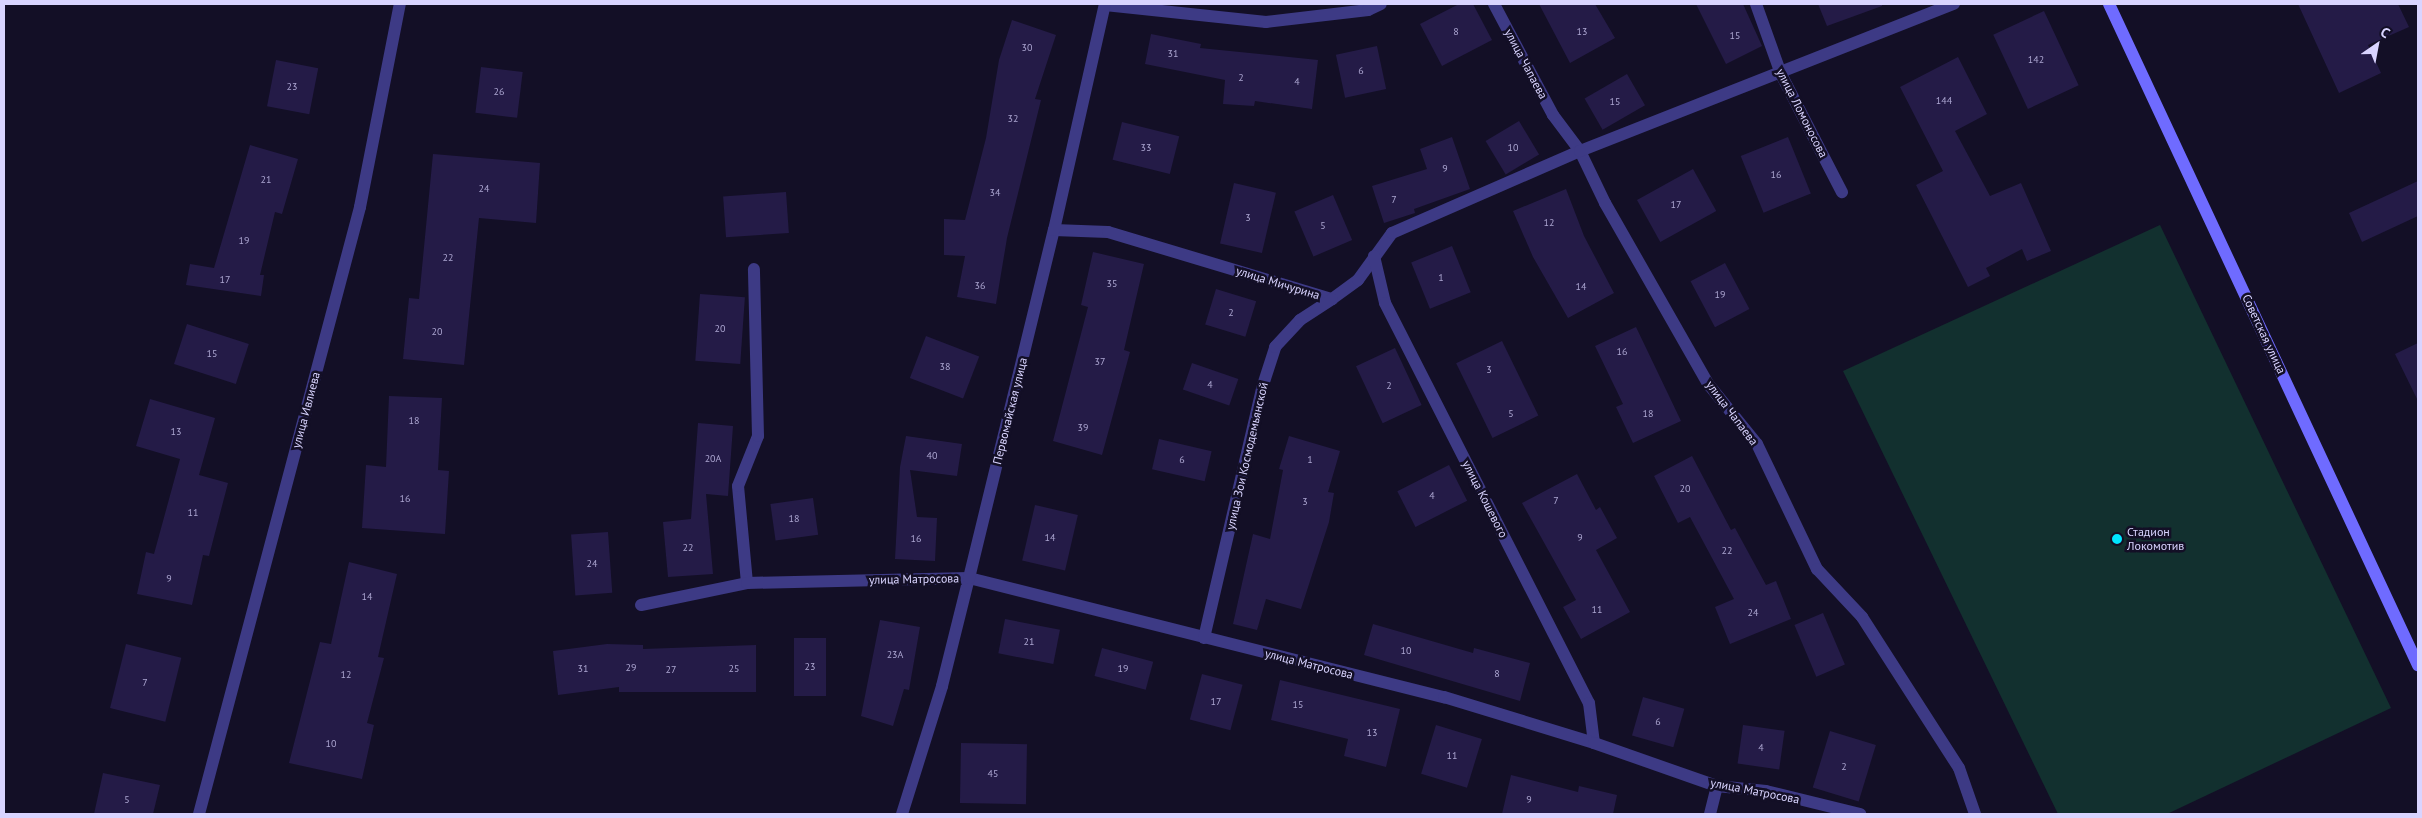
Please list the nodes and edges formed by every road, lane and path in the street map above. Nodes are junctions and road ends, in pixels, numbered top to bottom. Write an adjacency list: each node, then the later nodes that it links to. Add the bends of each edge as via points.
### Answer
1 (400, 4): 22 (street, улица Ивлиева, via 360,207)
2 (1105, 4): 3 (street, via 1266,22 1368,10); 11 (street, Первомайская улица)
3 (1381, 4)
4 (1494, 4): 9 (street, улица Чапаева, via 1553,115)
5 (1756, 4): 8 (street, улица Ломоносова)
6 (1954, 4): 8 (street, улица Мичурина)
7 (2109, 4): 19 (main road, Советская улица)
8 (1781, 74): 9 (street, улица Мичурина); 10 (street, улица Ломоносова)
9 (1580, 151): 12 (street, улица Мичурина, via 1392,234); 26 (street, улица Чапаева, via 1605,203 1709,385 1757,444 1817,569 1862,617 1949,751 1959,768)
10 (1842, 192)
11 (1054, 230): 14 (street, улица Мичурина, via 1108,232); 15 (street, Первомайская улица)
12 (1374, 256): 14 (street, улица Мичурина, via 1358,280); 20 (street, улица Кошевого, via 1385,303 1589,703)
13 (754, 269): 16 (street, via 758,436 738,486)
14 (1332, 299): 18 (street, улица Зои Космодемьянской, via 1300,320 1275,346)
15 (969, 578): 16 (street, улица Матросова); 18 (street, улица Матросова); 23 (street, Первомайская улица, via 942,686)
16 (747, 583): 17 (street, улица Матросова)
17 (641, 605)
18 (1204, 638): 20 (street, улица Матросова, via 1444,697)
19 (2418, 665)
20 (1594, 742): 21 (street, улица Матросова)
21 (1717, 786): 24 (street); 25 (street, улица Матросова, via 1766,791)
22 (199, 814)
23 (902, 814)
24 (1710, 814)
25 (1860, 814)
26 (1975, 814)

